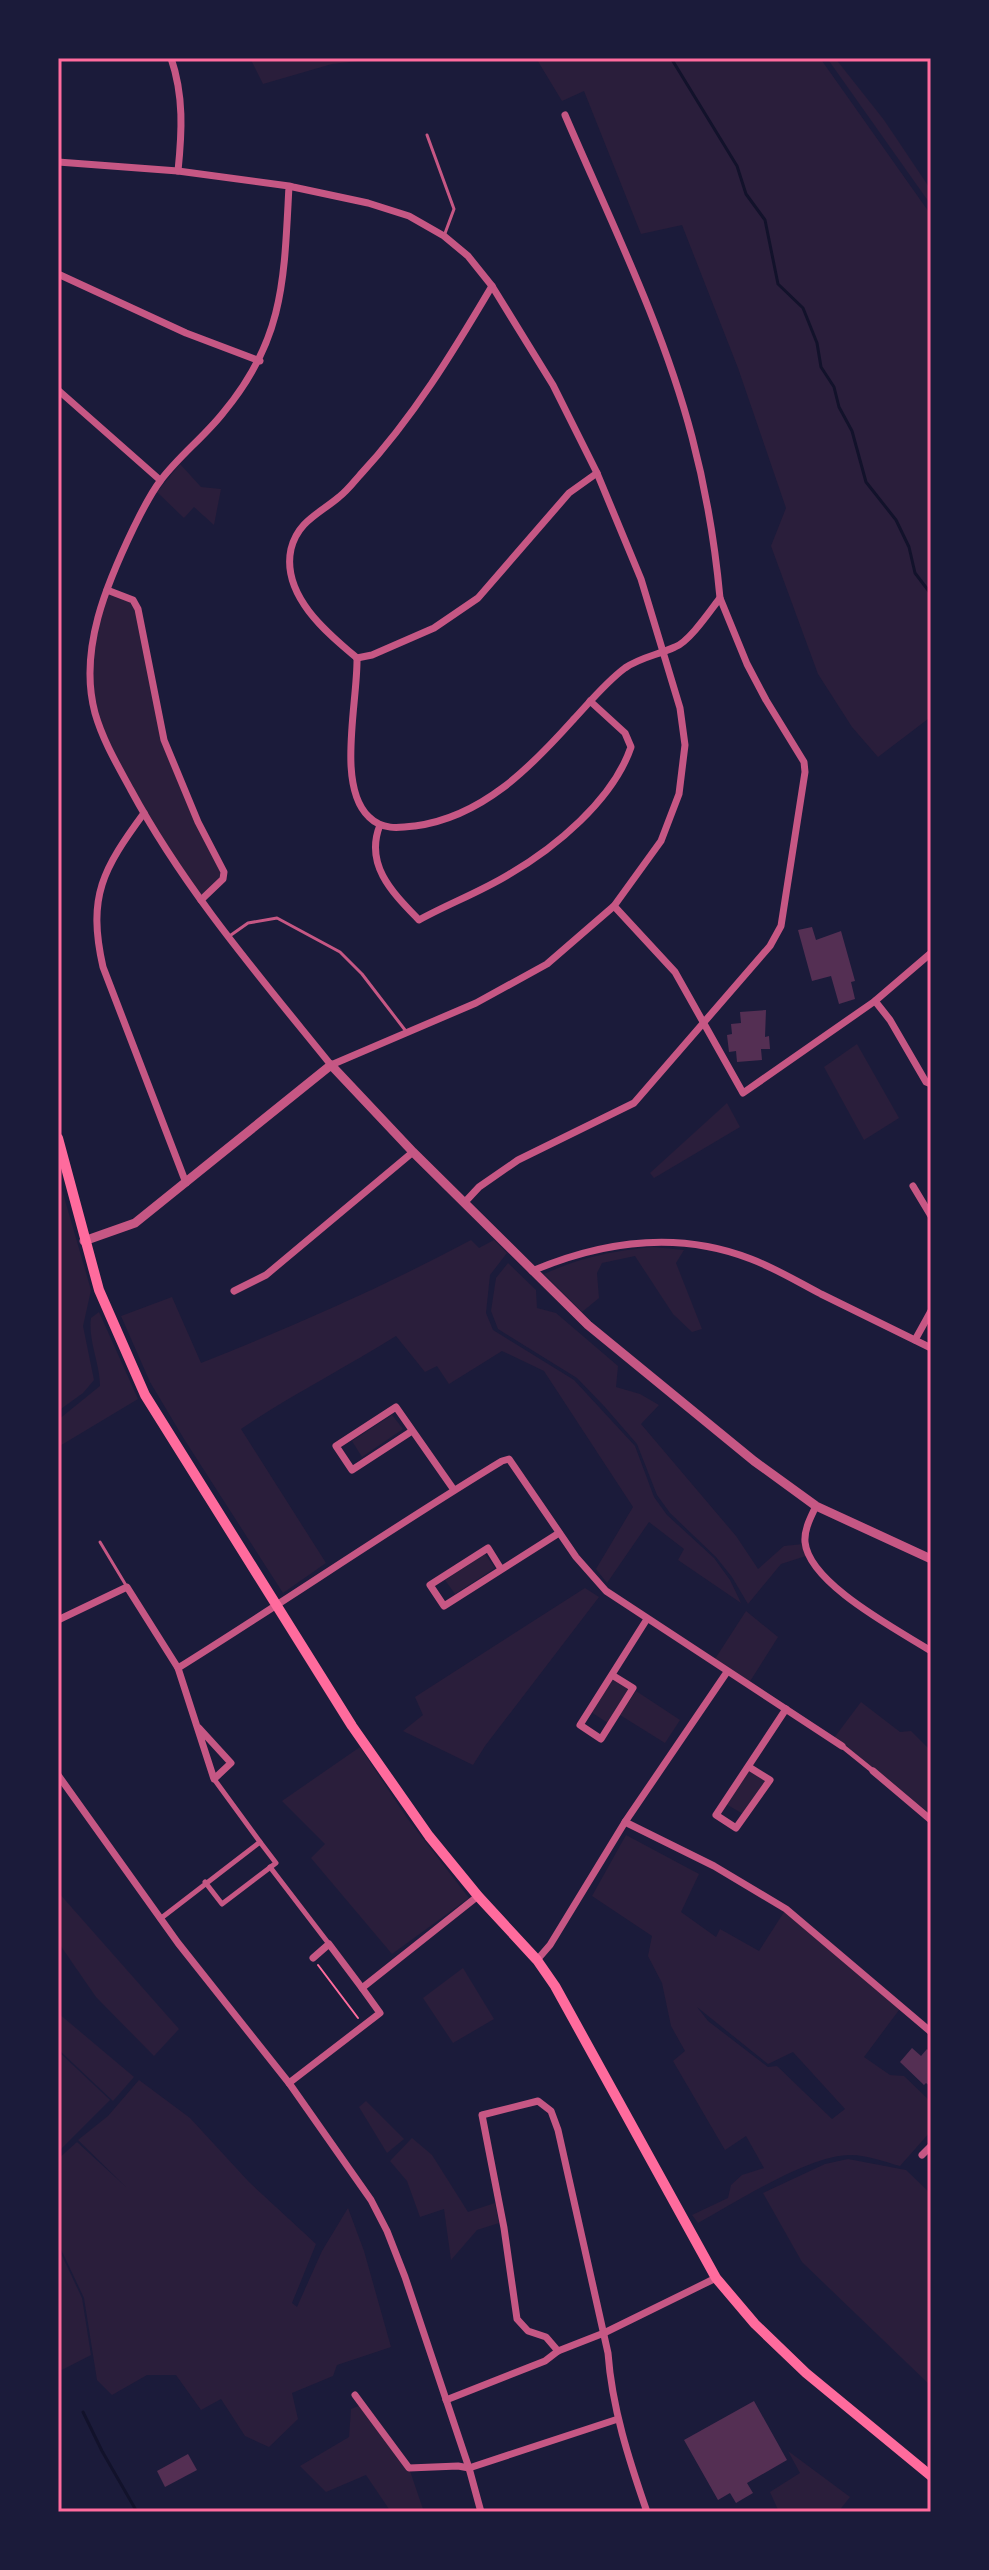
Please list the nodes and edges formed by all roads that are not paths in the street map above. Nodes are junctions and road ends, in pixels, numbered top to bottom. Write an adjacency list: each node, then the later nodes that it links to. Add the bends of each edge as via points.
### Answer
1 (171, 58): 5 (street, via 183,130)
2 (565, 115): 15 (street, via 658,334 692,433)
3 (427, 135): 7 (lane, via 454,209)
4 (58, 162): 5 (street)
5 (178, 171): 6 (street)
6 (289, 186): 7 (street, via 409,216); 10 (street, via 284,274)
7 (444, 236): 9 (street)
8 (58, 274): 10 (street)
9 (492, 286): 12 (street, via 553,385); 17 (street, via 407,421 340,497 297,532 290,552 293,583 309,613)
10 (260, 361): 13 (street, via 224,413)
11 (58, 390): 13 (street)
12 (597, 473): 16 (street); 17 (street, via 569,493 478,598 434,628)
13 (160, 480): 14 (street)
14 (107, 590): 19 (street, via 90,673 95,713); 21 (street, via 133,600 138,609 168,752 224,872)
15 (720, 598): 16 (street, via 679,646); 26 (street, via 747,664 805,772 781,926)
16 (664, 651): 18 (street, via 625,669); 22 (street, via 685,745 679,794 661,841)
17 (357, 658): 20 (street, via 351,773 356,798)
18 (590, 701): 20 (street, via 519,776 469,809 429,824); 20 (street, via 625,733 631,747 628,755 581,822 511,874 419,920 377,867 374,840)
19 (144, 813): 21 (street); 32 (street, via 102,880 96,938)
20 (380, 825)
21 (201, 900): 23 (street)
22 (614, 906): 26 (street, via 675,972); 27 (street, via 547,964)
23 (229, 936): 27 (lane, via 248,923 277,918 302,931 340,952); 28 (street)
24 (930, 957): 25 (street)
25 (875, 1001): 26 (street, via 743,1093); 29 (street)
26 (704, 1025): 34 (street, via 634,1103 518,1160)
27 (407, 1033): 28 (street)
28 (331, 1065): 31 (street); 32 (street)
29 (931, 1084)
30 (58, 1138): 36 (main road)
31 (413, 1152): 34 (street); 38 (street, via 266,1275)
32 (186, 1183): 36 (street, via 135,1223)
33 (913, 1186): 35 (street)
34 (465, 1202): 37 (street)
35 (931, 1216)
36 (84, 1241): 50 (main road, via 99,1290 145,1395)
37 (532, 1271): 40 (street, via 605,1246 652,1240 693,1243 751,1259); 44 (street, via 600,1335)
38 (234, 1291)
39 (931, 1311): 40 (street)
40 (915, 1340): 41 (street)
41 (931, 1348)
42 (412, 1431): 42 (street, via 352,1470 336,1446 396,1407); 43 (street)
43 (454, 1490): 45 (street, via 509,1459); 50 (street)
44 (816, 1506): 47 (street); 53 (street, via 805,1543 814,1563 851,1600)
45 (559, 1533): 48 (street); 51 (street, via 606,1591)
46 (100, 1542): 49 (lane)
47 (931, 1559)
48 (501, 1569): 48 (street, via 488,1548 430,1585 444,1606)
49 (127, 1587): 52 (street); 54 (street)
50 (277, 1607): 54 (street); 69 (main road, via 352,1726)
51 (647, 1619): 55 (street); 56 (street)
52 (58, 1620)
53 (931, 1651)
54 (178, 1668): 58 (street)
55 (727, 1672): 57 (street); 65 (street)
56 (612, 1675): 56 (street, via 580,1725 601,1739 633,1688)
57 (786, 1709): 59 (street); 60 (street)
58 (199, 1728): 63 (street); 63 (street, via 231,1763)
59 (842, 1746): 61 (street)
60 (749, 1767): 60 (street, via 770,1780 736,1828 716,1815)
61 (873, 1771): 64 (street)
62 (58, 1775): 70 (street)
63 (214, 1779): 66 (street)
64 (931, 1820)
65 (625, 1822): 73 (street); 75 (street, via 763,1893)
66 (260, 1842): 67 (street, via 276,1863); 68 (street)
67 (270, 1867): 68 (street, via 222,1904); 71 (street)
68 (205, 1882): 70 (street)
69 (478, 1896): 73 (main road); 74 (street)
70 (160, 1919): 76 (street)
71 (329, 1944): 72 (street); 74 (street)
72 (313, 1958)
73 (537, 1960): 79 (main road)
74 (362, 1988): 76 (street, via 380,2013)
75 (931, 2032)
76 (289, 2083): 83 (street, via 387,2231)
77 (931, 2146): 78 (street)
78 (922, 2155)
79 (716, 2278): 80 (street); 86 (main road, via 806,2373)
80 (604, 2333): 81 (street); 81 (street, via 551,2111 538,2101 482,2115 517,2319); 84 (street)
81 (558, 2351): 83 (street)
82 (355, 2395): 85 (street, via 409,2468)
83 (446, 2400): 85 (street)
84 (618, 2419): 85 (street); 88 (street)
85 (469, 2468): 87 (street)
86 (931, 2476)
87 (481, 2512)
88 (647, 2512)

